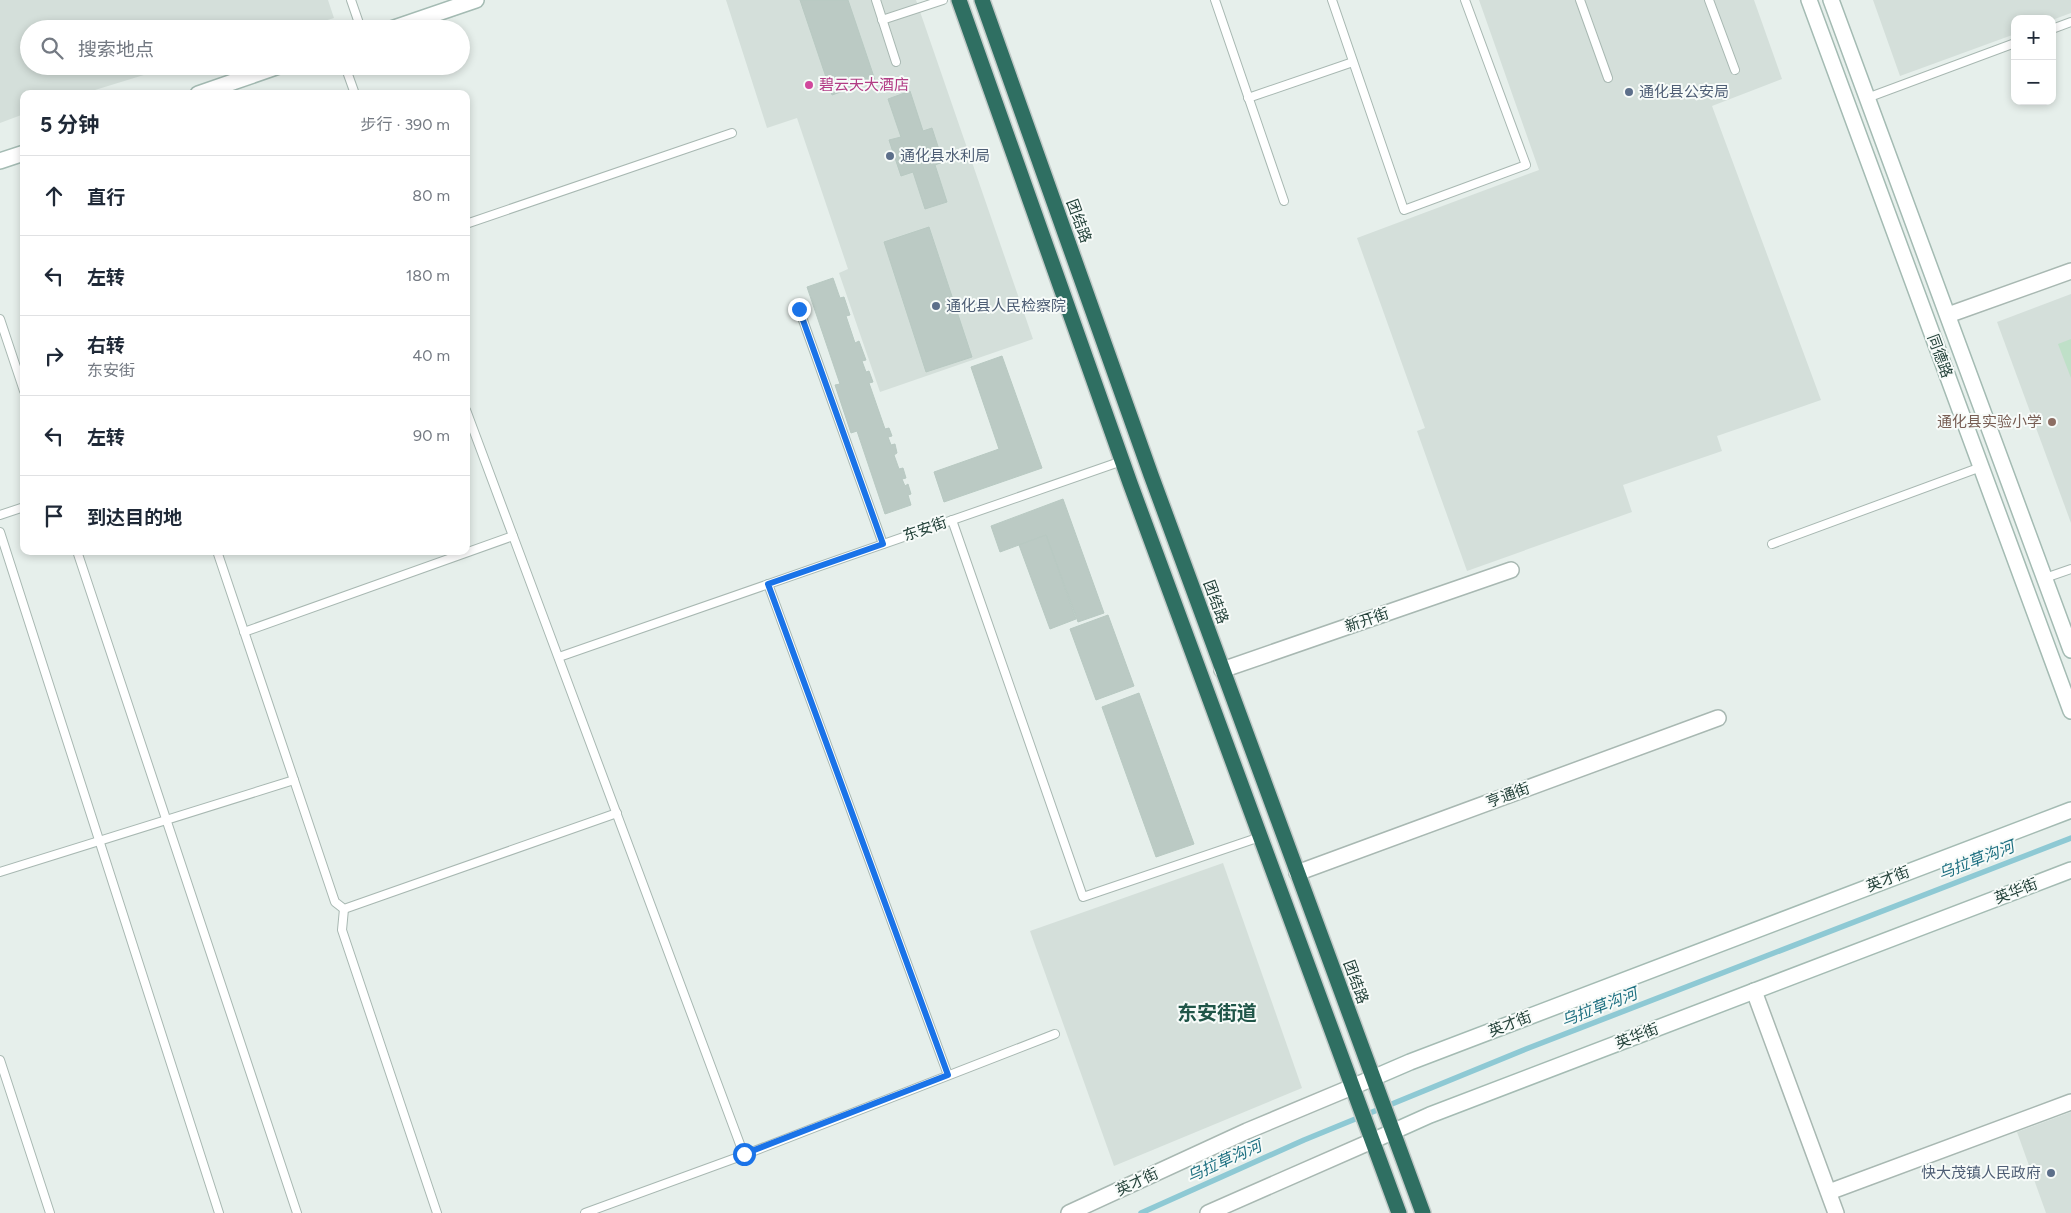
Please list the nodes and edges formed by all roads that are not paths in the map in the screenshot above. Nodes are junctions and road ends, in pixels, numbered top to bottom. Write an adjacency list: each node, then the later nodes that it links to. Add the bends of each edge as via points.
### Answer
1 (351, 0): 14 (lane)
2 (476, 0): 15 (street)
3 (876, 0): 16 (lane)
4 (943, 0): 16 (lane)
5 (958, 0): 41 (highway)
6 (982, 0): 61 (highway, 团结路)
7 (1214, 0): 28 (lane)
8 (1332, 0): 21 (lane)
9 (1465, 0): 21 (lane, via 1526,165 1404,210)
10 (1580, 0): 25 (lane)
11 (1709, 0): 22 (lane)
12 (1808, 0): 42 (street, 同德路)
13 (1831, 0): 29 (street, 同德路)
14 (358, 20)
15 (417, 20)
16 (882, 20): 20 (lane)
17 (2071, 22): 18 (lane)
18 (2056, 27)
19 (2011, 44): 29 (lane)
20 (896, 62)
21 (1353, 62): 28 (lane)
22 (1734, 70)
23 (253, 75): 26 (street)
24 (348, 75): 27 (lane)
25 (1608, 78)
26 (210, 90)
27 (354, 90)
28 (1248, 98): 33 (lane)
29 (1867, 98): 37 (street, 同德路)
30 (732, 133): 34 (lane)
31 (20, 153): 32 (street)
32 (0, 160)
33 (1284, 202)
34 (470, 223)
35 (2071, 271): 37 (street)
36 (799, 309): 48 (lane)
37 (1948, 315): 56 (street, 同德路)
38 (0, 320): 39 (lane)
39 (20, 379)
40 (470, 420): 47 (lane)
41 (1122, 461): 45 (lane, 东安街); 68 (highway)
42 (1981, 467): 49 (lane); 62 (street, 同德路)
43 (20, 508): 44 (lane)
44 (0, 515)
45 (952, 520): 48 (lane, 东安街); 68 (lane, via 1083,897)
46 (0, 532): 69 (lane)
47 (514, 536): 50 (lane); 60 (lane)
48 (883, 544): 57 (lane, 东安街)
49 (1772, 544)
50 (470, 552)
51 (78, 555): 67 (lane)
52 (218, 555): 58 (lane)
53 (461, 555): 58 (lane)
54 (2071, 569): 56 (lane)
55 (1511, 570): 61 (street, 新开街)
56 (2045, 578): 59 (street, 同德路)
57 (768, 584): 60 (lane, 东安街); 77 (lane)
58 (244, 632): 64 (lane)
59 (2071, 650)
60 (558, 657): 66 (lane)
61 (1222, 670): 72 (highway, 团结路)
62 (2071, 711)
63 (1718, 718): 72 (street, 亨通街)
64 (294, 780): 67 (lane); 73 (lane, via 335,902)
65 (2071, 810): 78 (street, 英才街)
66 (617, 813): 73 (lane); 83 (lane)
67 (166, 820): 69 (lane); 87 (lane)
68 (1260, 837): 79 (highway)
69 (100, 841): 71 (lane); 86 (lane)
70 (2071, 870): 74 (street, 英华街)
71 (0, 872)
72 (1297, 873): 78 (highway, 团结路)
73 (344, 909): 88 (lane, via 342,930)
74 (1754, 991): 81 (street, 英华街); 84 (street)
75 (1055, 1034): 77 (lane)
76 (0, 1060): 85 (lane)
77 (948, 1075): 83 (lane)
78 (1373, 1078): 79 (street, 英才街); 81 (highway, 团结路)
79 (1352, 1087): 82 (highway); 90 (street, 英才街)
80 (2071, 1102): 84 (street)
81 (1393, 1131): 82 (street, 英华街); 93 (highway, 团结路)
82 (1372, 1140): 91 (street, 英华街); 92 (highway)
83 (744, 1154): 89 (lane)
84 (1829, 1192): 94 (street)
85 (50, 1213)
86 (219, 1213)
87 (297, 1213)
88 (437, 1213)
89 (585, 1213)
90 (1068, 1213)
91 (1208, 1213)
92 (1399, 1213)
93 (1423, 1213)
94 (1836, 1213)

